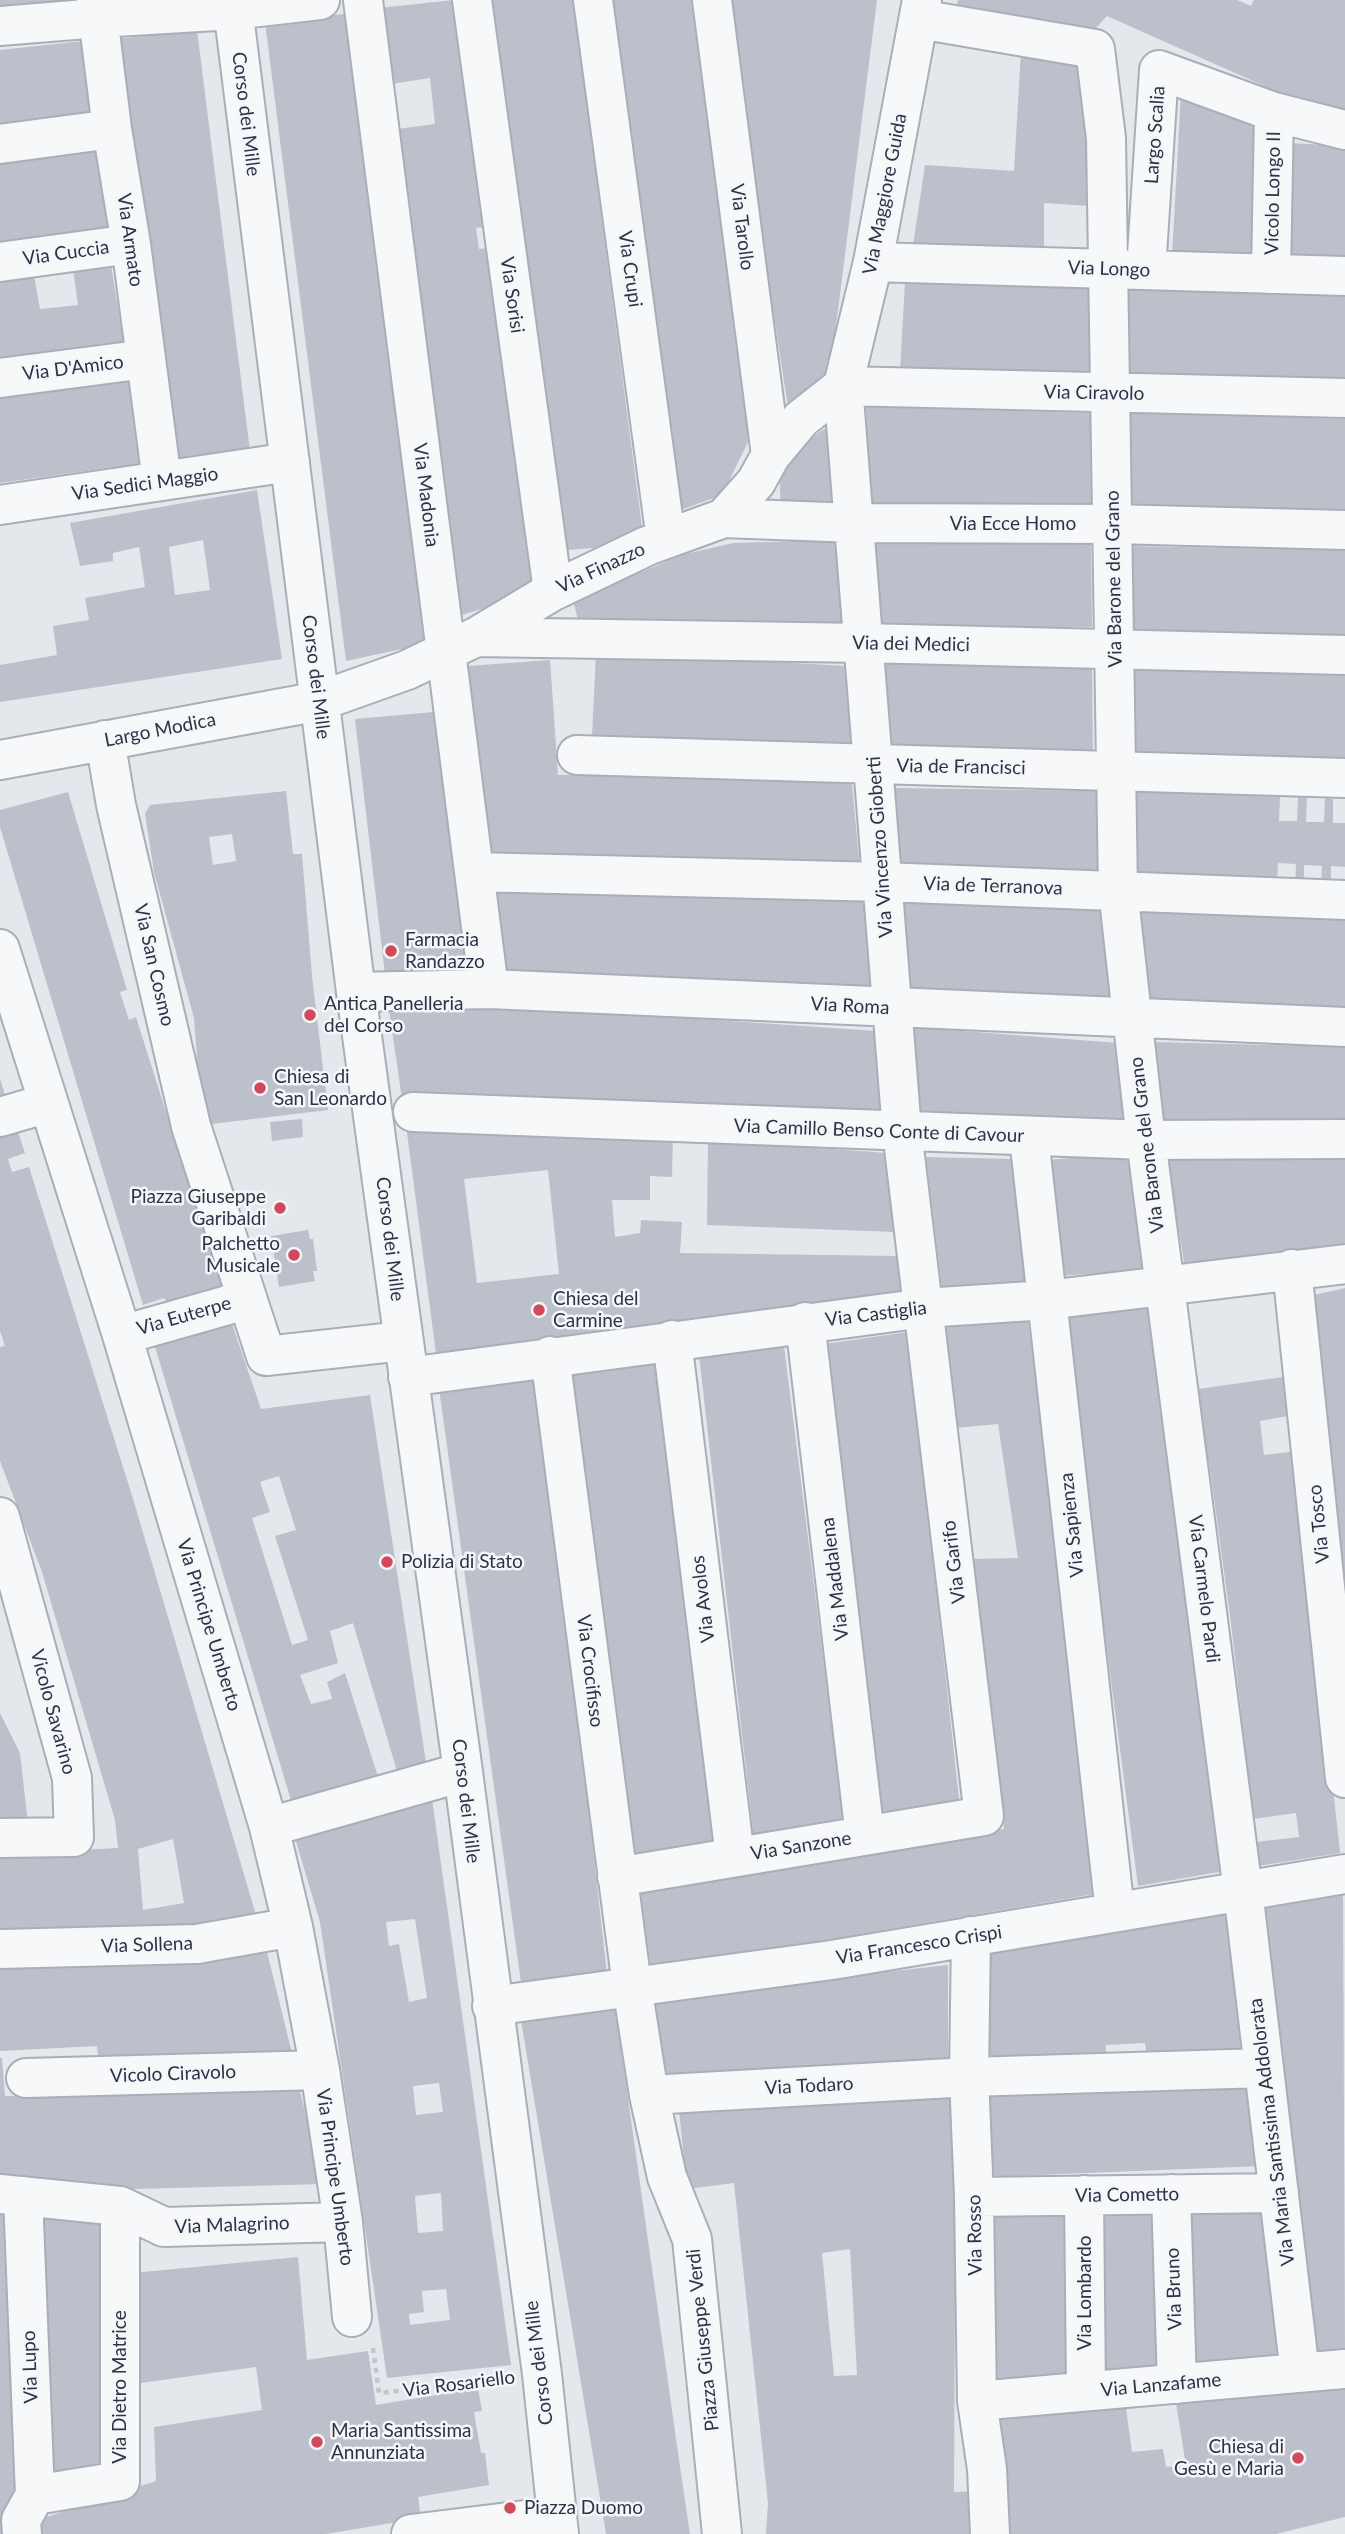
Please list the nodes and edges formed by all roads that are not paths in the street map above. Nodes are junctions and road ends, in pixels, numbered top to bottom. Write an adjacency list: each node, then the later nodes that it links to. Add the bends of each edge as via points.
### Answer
1 (320, 0): 6 (street)
2 (363, 0): 37 (street, Via Madonia)
3 (472, 0): 35 (street, Via Sorisi)
4 (593, 0): 34 (street, Via Crupi)
5 (712, 0): 26 (street, Via Tarollo)
6 (232, 5): 7 (street); 27 (street, Corso dei Mille)
7 (97, 9): 9 (street); 11 (street, Via Armato)
8 (920, 9): 16 (street, Via Maggiore Guida); 17 (street, Via Barone del Grano, via 1095,49 1106,138)
9 (0, 26)
10 (1274, 112): 12 (street, Largo Scalia); 18 (street, Largo Scalia, via 1159,70); 19 (street, Vicolo Longo II)
11 (112, 129): 13 (street); 14 (street, Via Armato)
12 (1345, 130)
13 (0, 144)
14 (131, 244): 15 (street, Via Cuccia); 21 (street, Via Armato)
15 (0, 262)
16 (873, 262): 17 (street, Via Longo); 23 (street, Via Maggiore Guida)
17 (1108, 269): 18 (street, Via Longo); 24 (street, Via Barone del Grano)
18 (1146, 270): 19 (street, Via Longo)
19 (1272, 274): 20 (street, Via Longo)
20 (1345, 276)
21 (146, 359): 22 (street, Via D'Amico); 28 (street, Via Armato)
22 (0, 378)
23 (844, 386): 24 (street, Via Ciravolo); 26 (street, Via Finazzo, via 801,419); 31 (street, Via Vincenzo Gioberti)
24 (1111, 394): 25 (street, Via Ciravolo); 32 (street, Via Barone del Grano)
25 (1345, 398)
26 (771, 455): 30 (street, Via Finazzo, via 756,482)
27 (290, 462): 28 (street, Via Sedici Maggio); 40 (street, Corso dei Mille)
28 (162, 481): 29 (street, Via Sedici Maggio)
29 (0, 505)
30 (724, 518): 31 (street, Via Ecce Homo); 34 (street, Via Finazzo)
31 (855, 523): 32 (street, Via Ecce Homo); 36 (street, Via Vincenzo Gioberti)
32 (1113, 524): 33 (street, Via Ecce Homo); 38 (street, Via Barone del Grano)
33 (1345, 530)
34 (666, 539): 35 (street, Via Finazzo)
35 (553, 591): 37 (street, Via Finazzo)
36 (864, 643): 37 (street, Via dei Medici); 38 (street, Via dei Medici); 44 (street, Via Vincenzo Gioberti)
37 (461, 645): 40 (street, Via Finazzo); 47 (street, Via Madonia)
38 (1115, 649): 39 (street, Via dei Medici); 45 (street, Via Barone del Grano)
39 (1345, 655)
40 (320, 701): 41 (street, Largo Modica); 53 (street, Corso dei Mille)
41 (105, 740): 43 (street, Largo Modica); 67 (street, Via San Cosmo, via 191,1126)
42 (577, 755): 44 (street, Via de Francisci)
43 (0, 760)
44 (874, 764): 45 (street, Via de Francisci); 48 (street, Via Vincenzo Gioberti)
45 (1118, 771): 46 (street, Via de Francisci); 49 (street, Via Barone del Grano)
46 (1345, 778)
47 (474, 872): 48 (street, Via de Terranova); 52 (street, Via Madonia)
48 (883, 882): 49 (street, Via de Terranova); 54 (street, Via Vincenzo Gioberti)
49 (1118, 890): 50 (street, Via de Terranova); 55 (street, Via Barone del Grano)
50 (1345, 900)
51 (0, 949): 57 (street, Via Principe Umberto)
52 (489, 989): 53 (street, Via Roma); 54 (street, Via Roma)
53 (356, 992): 74 (street, Corso dei Mille)
54 (893, 1008): 55 (street, Via Roma); 60 (street, Via Vincenzo Gioberti)
55 (1133, 1019): 56 (street, Via Roma); 63 (street, Via Barone del Grano)
56 (1345, 1027)
57 (48, 1103): 59 (street); 71 (street, Via Principe Umberto)
58 (412, 1112): 60 (street, Via Camillo Benso Conte di Cavour)
59 (0, 1117)
60 (902, 1131): 61 (street, Via Camillo Benso Conte di Cavour); 69 (street, Via Vincenzo Gioberti)
61 (1029, 1137): 63 (street, Via Camillo Benso Conte di Cavour); 68 (street, Via Sapienza)
62 (1345, 1139): 63 (street, Via Camillo Benso Conte di Cavour)
63 (1146, 1140): 66 (street, Via Barone del Grano)
64 (1345, 1264): 65 (street, Via Castiglia)
65 (1292, 1269): 66 (street, Via Castiglia); 77 (street, Via Tosco)
66 (1164, 1286): 68 (street, Via Castiglia); 85 (street, Via Carmelo Pardi)
67 (245, 1297): 71 (street, Via Euterpe); 74 (street, Via Castiglia, via 266,1356)
68 (1047, 1300): 69 (street, Via Castiglia); 86 (street, Via Sapienza)
69 (924, 1308): 70 (street, Via Castiglia); 78 (street, Via Garifo)
70 (805, 1322): 72 (street, Via Castiglia); 80 (street, Via Maddalena)
71 (122, 1335): 79 (street, Via Principe Umberto)
72 (672, 1340): 73 (street, Via Castiglia); 82 (street, Via Avolos)
73 (550, 1356): 74 (street, Via Castiglia); 84 (street, Via Crocifisso)
74 (405, 1359): 76 (street, Corso dei Mille)
75 (0, 1517): 81 (street, Vicolo Savarino, via 72,1778 74,1837)
76 (463, 1773): 79 (street); 91 (street, Corso dei Mille)
77 (1345, 1778)
78 (984, 1816): 80 (street, Via Sanzone)
79 (270, 1827): 87 (street, Via Principe Umberto)
80 (865, 1836): 82 (street, Via Sanzone)
81 (0, 1839)
82 (734, 1857): 84 (street, Via Sanzone)
83 (1345, 1874): 85 (street, Via Francesco Crispi)
84 (617, 1877): 90 (street, Via Crocifisso)
85 (1243, 1891): 86 (street, Via Francesco Crispi); 92 (street, Via Maria Santissima Addolorata)
86 (1115, 1912): 88 (street, Via Francesco Crispi)
87 (293, 1927): 89 (street, Via Sollena, via 197,1944); 93 (street, Via Principe Umberto)
88 (971, 1936): 90 (street, Via Francesco Crispi); 94 (street, Via Rosso)
89 (0, 1948)
90 (632, 1986): 91 (street, Via Francesco Crispi); 96 (street, Piazza Giuseppe Verdi)
91 (492, 2006): 111 (street, Corso dei Mille)
92 (1264, 2068): 94 (street, Via Todaro); 97 (street, Via Maria Santissima Addolorata)
93 (320, 2070): 95 (street, Vicolo Ciravolo); 103 (street, Via Principe Umberto)
94 (969, 2077): 96 (street, Via Todaro); 101 (street, Via Rosso)
95 (26, 2078)
96 (649, 2095): 114 (street, Piazza Giuseppe Verdi, via 667,2177 692,2239)
97 (1279, 2193): 98 (street, Via Cometto); 106 (street, Via Maria Santissima Addolorata)
98 (1171, 2194): 100 (street, Via Cometto); 107 (street, Via Bruno)
99 (12, 2195): 102 (street, Via Malagrino); 110 (street, Via Lupo)
100 (1084, 2195): 101 (street, Via Cometto); 108 (street, Via Lombardo)
101 (974, 2197): 109 (street, Via Rosso)
102 (120, 2206): 103 (street, Via Malagrino, via 164,2227); 110 (street, Via Dietro Matrice, via 120,2481)
103 (343, 2222): 104 (street, Via Principe Umberto)
104 (352, 2317)
105 (1345, 2369): 106 (street, Via Lanzafame)
106 (1300, 2374): 107 (street, Via Lanzafame)
107 (1177, 2384): 108 (street, Via Lanzafame)
108 (1086, 2391): 109 (street, Via Lanzafame)
109 (977, 2401): 115 (street, Via Rosso)
110 (35, 2495): 112 (street, Via Lupo, via 21,2520)
111 (558, 2525): 113 (street)
112 (22, 2534)
113 (411, 2534)
114 (722, 2534)
115 (990, 2534)

